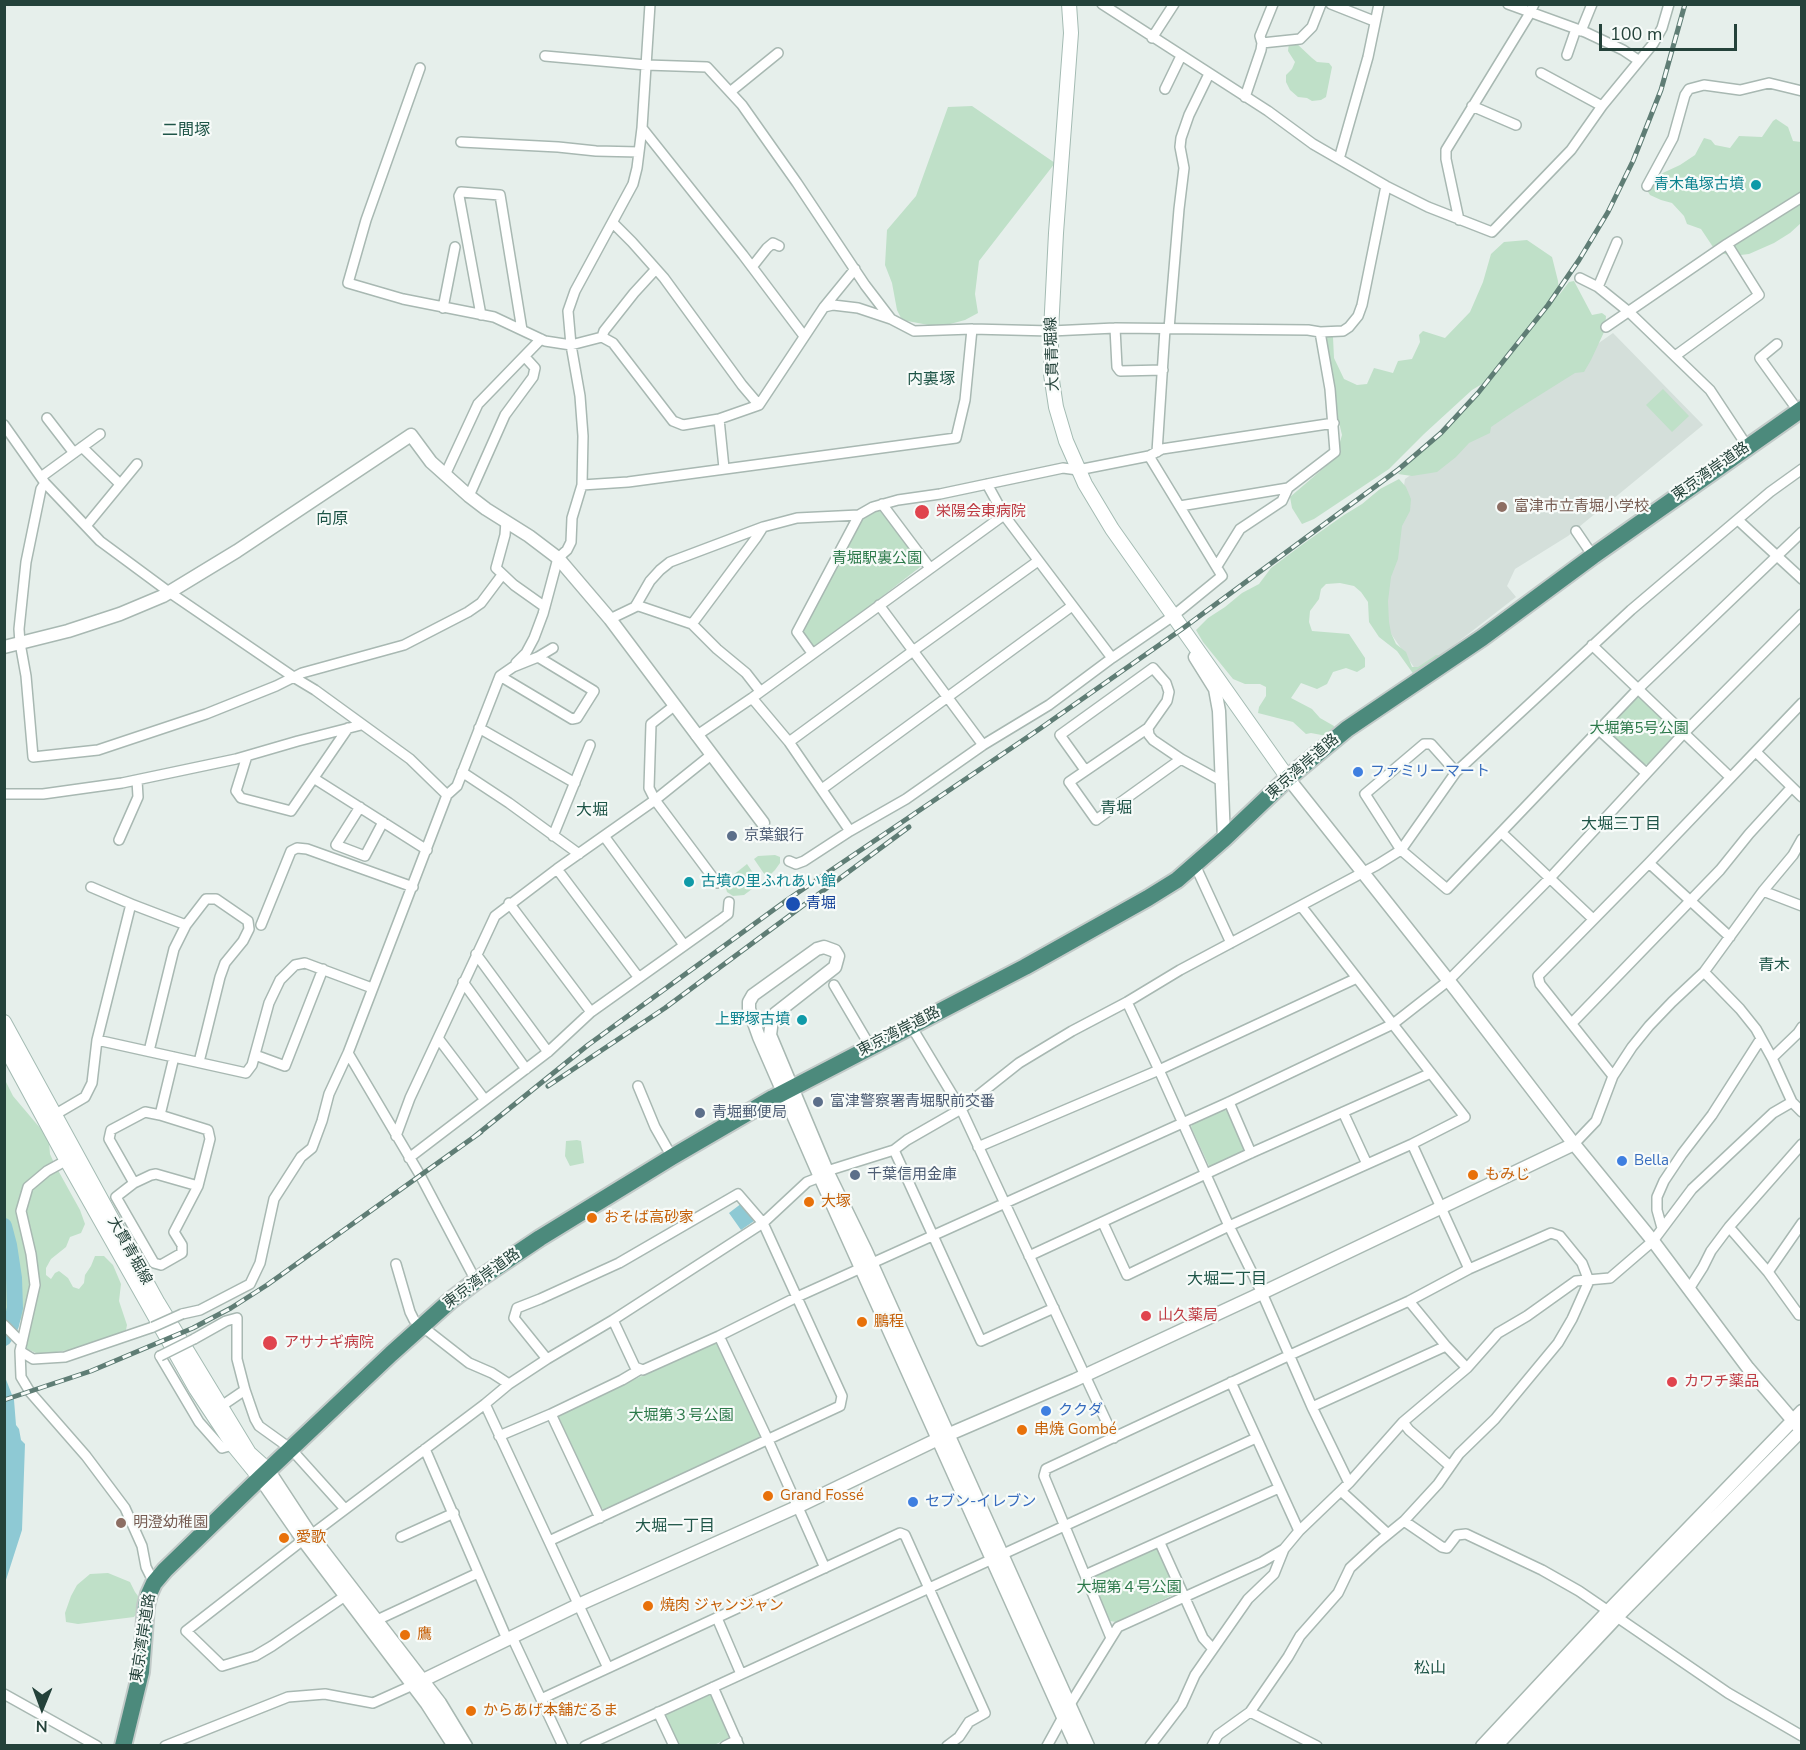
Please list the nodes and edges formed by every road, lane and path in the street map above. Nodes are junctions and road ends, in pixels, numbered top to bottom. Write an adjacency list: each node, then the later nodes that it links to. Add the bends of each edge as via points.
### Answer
1 (650, 4): 22 (street)
2 (1069, 4): 61 (main road, 大貫青堀線, via 1071,33)
3 (1102, 4): 15 (street)
4 (1174, 4): 15 (street)
5 (1273, 4): 16 (street, via 1260,36)
6 (1321, 4): 16 (street, via 1312,27 1300,39)
7 (1331, 4): 13 (street)
8 (1379, 4): 13 (street)
9 (1508, 4): 12 (street)
10 (1592, 4): 14 (street)
11 (1669, 4): 21 (street, via 1662,28)
12 (1532, 9): 14 (street); 30 (street)
13 (1374, 21): 36 (street, via 1368,57)
14 (1579, 30): 18 (street); 21 (street)
15 (1152, 38): 20 (street)
16 (1262, 43): 29 (street)
17 (778, 53): 28 (street)
18 (1567, 55)
19 (545, 56): 22 (street)
20 (1181, 56): 25 (street); 26 (street)
21 (1638, 60): 31 (street)
22 (646, 65): 28 (street, via 707,67); 33 (street)
23 (420, 68): 52 (street, via 348,283)
24 (1540, 73): 31 (street)
25 (1209, 74): 29 (street); 59 (street, via 1181,138 1185,168)
26 (1165, 89)
27 (1802, 91): 38 (street, via 1769,83 1740,90 1704,85 1689,89 1673,138)
28 (730, 92): 47 (street)
29 (1245, 97): 36 (street)
30 (1472, 106): 32 (street); 40 (street, via 1446,150)
31 (1602, 106): 40 (street, via 1571,150 1492,232)
32 (1516, 125)
33 (642, 128): 35 (street); 46 (street)
34 (461, 142): 35 (street)
35 (639, 152): 41 (street, via 633,184)
36 (1339, 159): 37 (street)
37 (1386, 186): 40 (street); 62 (street, via 1358,316 1342,331)
38 (1647, 186)
39 (1802, 197): 43 (street)
40 (1459, 220)
41 (613, 223): 48 (street); 67 (street, via 568,311)
42 (1617, 242): 50 (street)
43 (1727, 244): 53 (street); 68 (street, via 1759,295)
44 (779, 246): 46 (street, via 773,243)
45 (455, 247): 52 (street)
46 (752, 267): 63 (street)
47 (855, 268): 51 (street); 55 (street)
48 (656, 269): 64 (street); 71 (street)
49 (1580, 278): 50 (street)
50 (1598, 286): 53 (street)
51 (824, 307): 55 (street, via 858,308); 63 (street)
52 (443, 308): 54 (street)
53 (1629, 312): 56 (street); 68 (street)
54 (481, 315): 60 (street); 60 (street, via 461,192 500,195)
55 (891, 319): 58 (street, via 914,331)
56 (1606, 327)
57 (1115, 328): 59 (street); 61 (street); 70 (street, via 1120,371)
58 (972, 329): 61 (street); 83 (street, via 965,400 956,438)
59 (1167, 329): 62 (street); 70 (street)
60 (522, 330): 65 (street)
61 (1051, 331): 85 (main road, 大貫青堀線, via 1056,407)
62 (1320, 332): 75 (street)
63 (804, 336): 71 (street)
64 (602, 337): 67 (street); 74 (street, via 613,343 673,421 683,424)
65 (541, 339): 67 (street); 69 (street)
66 (1777, 344): 72 (street, via 1760,358)
67 (571, 345): 90 (street, via 580,396)
68 (1675, 356): 78 (street, via 1710,390)
69 (525, 357): 86 (street, via 478,404); 92 (street, via 535,368 533,377 505,415)
70 (1163, 370): 81 (street)
71 (759, 405): 74 (street)
72 (1800, 410): 78 (highway, 東京湾岸道路)
73 (47, 418): 80 (street)
74 (719, 419): 83 (street)
75 (1334, 423): 81 (street, via 1162,449); 91 (street, via 1335,452)
76 (4, 425): 87 (street)
77 (100, 434): 79 (street)
78 (1747, 446): 103 (highway, 東京湾岸道路)
79 (82, 447): 80 (street); 88 (street)
80 (74, 453): 87 (street)
81 (1153, 454): 85 (street); 94 (street)
82 (136, 464): 88 (street)
83 (724, 468): 90 (street)
84 (1802, 469): 97 (street)
85 (1078, 470): 89 (street, via 1063,468); 117 (main road, 大貫青堀線, via 1112,529)
86 (445, 475): 92 (street); 111 (street, via 411,435)
87 (43, 480): 99 (street); 121 (street, via 26,562)
88 (120, 483): 99 (street)
89 (987, 484): 93 (street); 96 (street)
90 (582, 485): 105 (street, via 572,518 571,542)
91 (1288, 488): 94 (street); 107 (street, via 1282,501 1240,529)
92 (469, 496): 98 (street)
93 (882, 504): 95 (street); 108 (street)
94 (1180, 506): 107 (street)
95 (859, 515): 100 (street, via 796,518); 126 (street, via 797,632)
96 (1004, 515): 106 (street); 108 (street)
97 (1738, 520): 104 (street); 122 (street)
98 (506, 521): 105 (street); 109 (street, via 496,568)
99 (86, 526): 111 (street, via 100,541)
100 (763, 527): 112 (street, via 670,562 650,581); 119 (street)
101 (1576, 531): 103 (street)
102 (1802, 532): 104 (street)
103 (1593, 556): 156 (highway, 東京湾岸道路, via 1482,638 1347,729)
104 (1777, 556): 110 (street); 132 (street)
105 (558, 558): 115 (street); 118 (street)
106 (1038, 561): 114 (street); 125 (street)
107 (1216, 566): 117 (street, via 1222,576)
108 (930, 568): 113 (street)
109 (502, 575): 115 (street); 131 (street, via 481,603 447,624 404,645)
110 (1802, 579)
111 (169, 592): 121 (street, via 120,614); 131 (street)
112 (636, 605): 118 (street); 119 (street)
113 (879, 605): 125 (street); 126 (street)
114 (1072, 606): 128 (street); 134 (street)
115 (545, 607): 129 (street, via 534,638)
116 (1802, 614): 142 (street)
117 (1173, 616): 120 (main road, 大貫青堀線); 128 (street)
118 (610, 620): 136 (street)
119 (692, 624): 133 (street, via 746,673)
120 (1182, 629): 156 (main road, 大貫青堀線); 159 (street, via 1182,636 1215,689)
121 (20, 643): 123 (street); 131 (street, via 33,757 98,750 206,714)
122 (1592, 645): 132 (street); 153 (street)
123 (4, 647)
124 (553, 648): 127 (street)
125 (912, 651): 134 (street); 144 (street)
126 (812, 653): 133 (street)
127 (538, 657): 129 (street); 130 (street, via 594,691 577,718)
128 (1112, 658): 146 (street, via 1049,705)
129 (513, 667): 130 (street)
130 (500, 676): 139 (street)
131 (295, 678): 137 (street)
132 (1638, 689): 141 (street); 142 (street)
133 (756, 695): 143 (street); 144 (street)
134 (947, 698): 146 (street); 162 (street)
135 (1802, 703): 147 (street)
136 (674, 706): 143 (street); 166 (street, via 651,724 649,788)
137 (361, 725): 138 (street); 164 (street, via 410,759)
138 (348, 728): 149 (street); 157 (street)
139 (479, 728): 152 (street); 160 (street)
140 (1148, 728): 150 (street, via 1153,740); 151 (street); 151 (street, via 1169,692 1153,668 1060,735)
141 (1599, 730): 154 (street); 171 (street)
142 (1683, 734): 154 (street); 155 (street)
143 (696, 736): 148 (street)
144 (789, 742): 162 (street)
145 (590, 745): 160 (street)
146 (983, 745): 170 (street, via 906,799)
147 (1756, 752): 155 (street); 161 (street)
148 (711, 755): 166 (street); 169 (street)
149 (247, 756): 157 (street, via 236,791 241,798 291,811); 158 (street)
150 (1181, 759): 151 (street, via 1096,820 1069,782); 159 (street)
151 (1085, 770)
152 (462, 772): 164 (street, via 457,786); 172 (street)
153 (1456, 772): 178 (street); 178 (street, via 1431,744 1424,744 1365,794)
154 (1647, 773): 185 (street)
155 (1730, 777): 181 (street)
156 (1288, 778): 174 (highway, 東京湾岸道路); 184 (street)
157 (315, 779): 167 (street)
158 (137, 780): 163 (street, via 43,794); 176 (street, via 138,796)
159 (1223, 782): 174 (street)
160 (575, 783): 172 (street)
161 (1791, 788): 165 (street); 191 (street)
162 (822, 789): 170 (street)
163 (4, 794)
164 (447, 795): 177 (street)
165 (1802, 797)
166 (655, 800): 173 (street); 186 (street)
167 (360, 807): 168 (street); 168 (street, via 336,845 365,856)
168 (383, 822): 177 (street)
169 (763, 823)
170 (850, 831): 180 (street, via 804,861)
171 (1502, 833): 178 (street, via 1447,889); 185 (street)
172 (553, 836): 179 (street)
173 (604, 836): 179 (street); 201 (street)
174 (1224, 839): 182 (highway, 東京湾岸道路)
175 (1802, 839): 189 (street)
176 (119, 840)
177 (427, 850): 188 (street)
178 (1401, 850): 184 (street)
179 (579, 854): 183 (street)
180 (789, 861)
181 (1649, 863): 191 (street); 196 (street)
182 (1196, 865): 200 (street); 216 (highway, 東京湾岸道路, via 1148,898)
183 (557, 868): 192 (street); 205 (street)
184 (1362, 873): 194 (street); 207 (street)
185 (1550, 878): 196 (street); 207 (street)
186 (717, 883)
187 (91, 886): 193 (street)
188 (412, 887): 198 (street, via 297,848 291,851); 210 (street)
189 (1763, 891): 195 (street); 199 (street)
190 (729, 902): 201 (street, via 728,914)
191 (1691, 902): 199 (street); 214 (street)
192 (509, 903): 202 (street, via 495,916); 212 (street)
193 (131, 904): 197 (street); 219 (street)
194 (1301, 906): 200 (street); 206 (street)
195 (1802, 906)
196 (1593, 919): 214 (street, via 1538,976 1540,984)
197 (186, 925): 223 (street, via 174,949); 229 (street, via 206,899 216,899 248,921 249,929 225,963)
198 (261, 925)
199 (1730, 937): 204 (street)
200 (1231, 943): 211 (street)
201 (684, 945): 205 (street)
202 (476, 954): 208 (street); 224 (street)
203 (323, 969): 210 (street); 226 (street, via 305,963 295,965 280,980 269,1003); 226 (street, via 285,1066)
204 (1704, 972): 220 (street, via 1740,1009); 233 (street, via 1649,1026)
205 (639, 978): 212 (street)
206 (1357, 978): 215 (street); 231 (street)
207 (1448, 981): 215 (street); 247 (street)
208 (463, 982): 218 (street); 230 (street)
209 (834, 985): 222 (street)
210 (372, 988): 225 (street)
211 (1126, 1002): 231 (street); 239 (street, via 1019,1063)
212 (591, 1012): 224 (street)
213 (4, 1022): 242 (main road, 大貫青堀線)
214 (1572, 1023): 233 (street)
215 (1393, 1024): 232 (street); 237 (street)
216 (911, 1026): 222 (highway, 東京湾岸道路); 239 (street)
217 (1802, 1027): 228 (street)
218 (438, 1038): 236 (street); 245 (street)
219 (97, 1040): 223 (street); 242 (street, via 92,1083 85,1097)
220 (1760, 1040): 228 (street); 267 (street, via 1664,1181 1657,1197)
221 (4, 1045): 253 (main road, 大貫青堀線)
222 (870, 1046): 235 (highway, 東京湾岸道路)
223 (149, 1051): 227 (street)
224 (548, 1052): 230 (street)
225 (348, 1053): 245 (street); 288 (street, bridge, via 329,1094 312,1148 301,1157 274,1199 260,1263 250,1284 200,1310 65,1357 33,1359)
226 (255, 1055): 229 (street, via 246,1073)
227 (174, 1057): 229 (street); 243 (street)
228 (1772, 1058): 238 (street)
229 (199, 1062)
230 (526, 1069): 236 (street)
231 (1159, 1070): 244 (street); 249 (street)
232 (1431, 1073): 241 (street); 246 (street, via 1465,1117)
233 (1613, 1076): 247 (street, via 1596,1121)
234 (639, 1086): 252 (street)
235 (788, 1089): 235 (street, via 759,1037 749,1002 753,995 817,949 831,948 838,956 835,967 772,1020 770,1035); 252 (highway, 東京湾岸道路); 256 (street)
236 (485, 1100): 254 (street)
237 (1229, 1102): 244 (street); 251 (street)
238 (1792, 1102): 240 (street); 267 (street, via 1773,1113 1692,1189)
239 (960, 1109): 249 (street); 250 (street)
240 (1802, 1112)
241 (1343, 1113): 251 (street); 255 (street)
242 (56, 1114): 253 (main road, 大貫青堀線)
243 (160, 1116): 258 (street, via 145,1112 111,1131 109,1139); 259 (street, via 208,1130 210,1139)
244 (1182, 1122): 257 (street); 260 (street)
245 (396, 1136): 254 (street)
246 (1412, 1144): 255 (street); 261 (street)
247 (1574, 1144): 261 (street); 269 (street)
248 (1802, 1144): 266 (street)
249 (978, 1148): 260 (street)
250 (894, 1150): 256 (street); 268 (street)
251 (1251, 1153): 257 (street)
252 (672, 1157): 275 (highway, 東京湾岸道路)
253 (72, 1158): 288 (street, via 28,1187 21,1211 35,1285); 298 (main road, 大貫青堀線); 310 (main road, 大貫青堀線, via 190,1379)
254 (409, 1158): 275 (street)
255 (1368, 1164): 265 (street)
256 (823, 1174): 262 (street, via 807,1182); 272 (street)
257 (1206, 1174): 263 (street); 265 (street)
258 (134, 1183): 259 (street, via 156,1174); 259 (street, via 116,1197 154,1263 160,1265 182,1252 174,1232)
259 (198, 1186)
260 (1004, 1203): 268 (street); 270 (street)
261 (1441, 1206): 273 (street); 278 (street)
262 (763, 1223): 279 (street); 283 (street); 290 (street, via 738,1194 619,1263 517,1308 514,1318)
263 (1102, 1223): 265 (street, via 1127,1275); 270 (street)
264 (1802, 1223): 274 (street)
265 (1229, 1226): 278 (street)
266 (1729, 1227): 274 (street); 277 (street)
267 (1662, 1228): 269 (street)
268 (934, 1235): 272 (street); 281 (street, via 981,1341)
269 (1653, 1241): 276 (street, via 1610,1278); 277 (street)
270 (1029, 1256): 281 (street)
271 (396, 1264): 285 (street, via 410,1312)
272 (866, 1266): 279 (street); 306 (street)
273 (1469, 1269): 276 (street, via 1551,1233 1560,1236 1582,1263); 280 (street)
274 (1768, 1272): 282 (street, via 1799,1314)
275 (476, 1281): 285 (highway, 東京湾岸道路)
276 (1589, 1281): 291 (street, via 1576,1281 1498,1333); 313 (street, via 1558,1343)
277 (1689, 1289): 302 (street)
278 (1262, 1293): 289 (street); 293 (street)
279 (797, 1297): 286 (street); 309 (street, via 843,1396 840,1406)
280 (1409, 1300): 287 (street); 289 (street)
281 (1054, 1308): 293 (street)
282 (1802, 1311)
283 (612, 1320): 290 (street); 292 (street)
284 (4, 1325): 288 (street)
285 (422, 1325): 295 (street, via 469,1363); 311 (highway, 東京湾岸道路)
286 (718, 1336): 292 (street); 309 (street)
287 (1446, 1346): 291 (street); 299 (street)
288 (21, 1347): 335 (street, via 21,1377 125,1508)
289 (1290, 1355): 294 (street); 299 (street)
290 (547, 1359): 295 (street)
291 (1467, 1368): 303 (street)
292 (639, 1370): 301 (street)
293 (1085, 1375): 306 (street); 307 (street)
294 (1231, 1382): 307 (street); 308 (street)
295 (509, 1384): 297 (street)
296 (245, 1390): 298 (street); 310 (street, bridge, via 237,1359 237,1318 160,1356 199,1422 222,1448); 311 (street, via 259,1426)
297 (485, 1404): 305 (street); 312 (street)
298 (220, 1407): 314 (main road, 大貫青堀線)
299 (1312, 1407): 315 (street)
300 (1802, 1411): 302 (street)
301 (551, 1414): 305 (street); 321 (street)
302 (1792, 1421): 304 (street); 340 (street)
303 (1403, 1422): 313 (street); 315 (street)
304 (1801, 1431): 340 (street)
305 (499, 1436): 328 (street)
306 (943, 1437): 318 (street); 331 (street)
307 (1114, 1438): 323 (street, via 1046,1469 1044,1473)
308 (1256, 1438): 316 (street); 323 (street)
309 (768, 1440): 318 (street); 321 (street)
310 (233, 1445): 314 (main road, 大貫青堀線)
311 (291, 1449): 314 (highway, 東京湾岸道路); 319 (street)
312 (425, 1449): 319 (street); 320 (street)
313 (1450, 1466): 322 (street)
314 (264, 1474): 327 (street); 335 (highway, 東京湾岸道路)
315 (1349, 1483): 317 (street)
316 (1279, 1488): 324 (street); 329 (street)
317 (1341, 1491): 324 (street); 325 (street)
318 (799, 1506): 332 (street); 339 (street)
319 (345, 1509): 327 (street)
320 (454, 1513): 326 (street); 333 (street)
321 (600, 1518): 328 (street)
322 (1404, 1521): 325 (street); 340 (street, via 1442,1547 1447,1548 1457,1535 1466,1534 1542,1570)
323 (1065, 1526): 331 (street); 334 (street)
324 (1299, 1531): 330 (street)
325 (1388, 1534): 354 (street, via 1350,1568 1338,1593 1300,1636)
326 (401, 1537)
327 (307, 1538): 337 (street); 337 (street, via 186,1631 222,1666 255,1656); 342 (street)
328 (549, 1541): 339 (street)
329 (1160, 1543): 334 (street); 338 (street)
330 (1284, 1549): 338 (street); 345 (street, via 1274,1574 1248,1599)
331 (997, 1557): 336 (street); 353 (street)
332 (825, 1568): 336 (street, via 900,1533 905,1535); 341 (street)
333 (478, 1573): 342 (street); 343 (street)
334 (1085, 1575): 344 (street)
335 (154, 1582): 358 (highway, 東京湾岸道路, via 146,1606 141,1672)
336 (929, 1588): 347 (street); 366 (street, via 985,1713 969,1722)
337 (345, 1596): 348 (street)
338 (1184, 1597): 344 (street, via 1118,1626); 345 (street, via 1203,1638)
339 (578, 1605): 343 (street); 346 (street)
340 (1612, 1615): 355 (street, via 1728,1694); 373 (street); 374 (street)
341 (717, 1617): 346 (street); 347 (street)
342 (377, 1620): 348 (street)
343 (510, 1638): 348 (street); 351 (street)
344 (1112, 1638): 353 (street)
345 (1213, 1649): 370 (street, via 1182,1704)
346 (608, 1668): 351 (street)
347 (741, 1674): 349 (street)
348 (418, 1682): 359 (street, via 373,1703 325,1694 288,1697); 360 (street); 361 (street, via 440,1703)
349 (713, 1687): 352 (street); 356 (street)
350 (4, 1694): 357 (street)
351 (541, 1699): 362 (street)
352 (658, 1712): 363 (street); 364 (street)
353 (1066, 1712): 367 (street); 368 (street); 369 (street)
354 (1250, 1712): 371 (street, via 1218,1735); 372 (street)
355 (1802, 1736)
356 (738, 1743): 365 (street)
357 (97, 1746)
358 (123, 1746)
359 (165, 1746)
360 (454, 1746)
361 (466, 1746)
362 (563, 1746)
363 (585, 1746)
364 (674, 1746)
365 (725, 1746)
366 (947, 1746)
367 (1047, 1746)
368 (1076, 1746)
369 (1088, 1746)
370 (1150, 1746)
371 (1212, 1746)
372 (1317, 1746)
373 (1482, 1746)
374 (1496, 1746)

